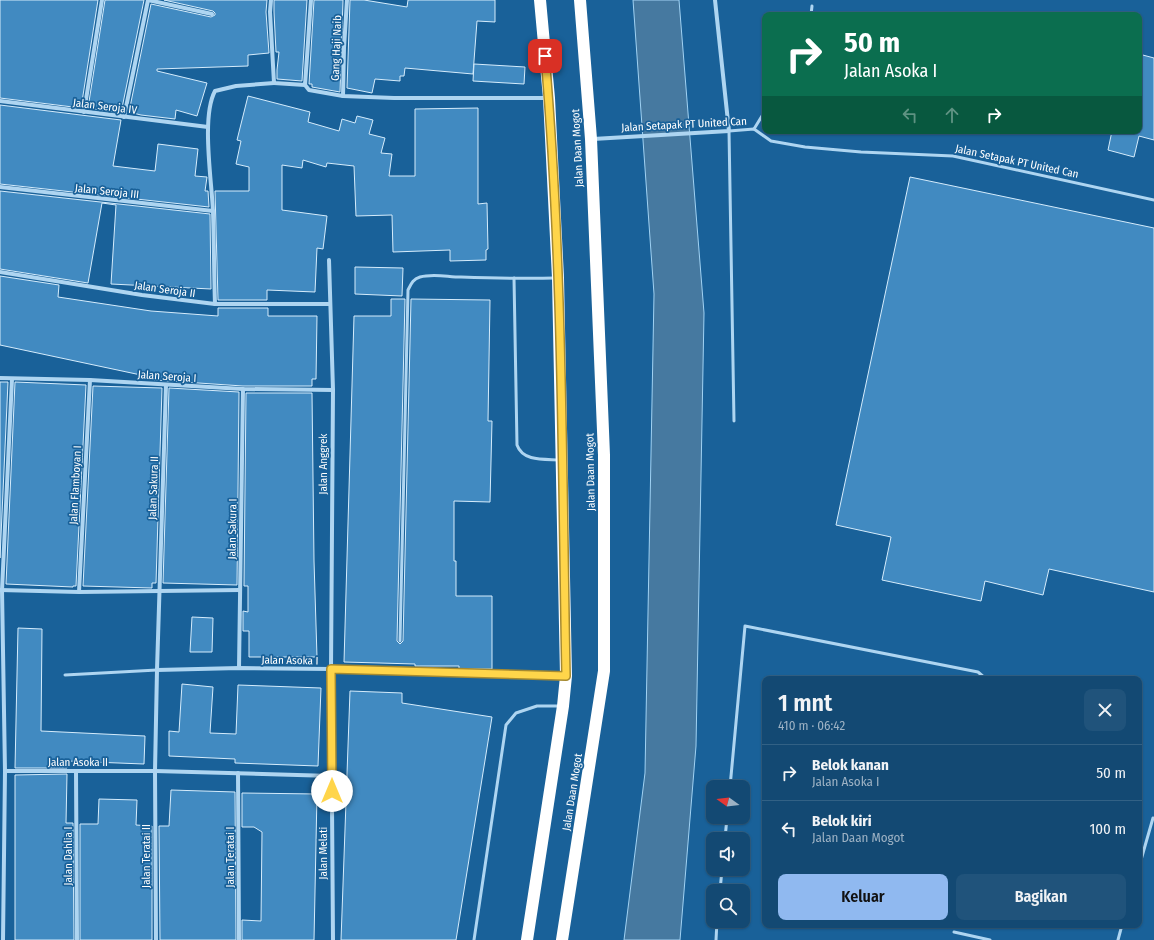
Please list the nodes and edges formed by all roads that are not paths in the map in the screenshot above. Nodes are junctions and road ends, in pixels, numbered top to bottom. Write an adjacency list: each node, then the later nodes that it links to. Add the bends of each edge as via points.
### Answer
1 (102, 0): 17 (street)
2 (148, 0): 11 (street); 19 (street)
3 (271, 0): 12 (street)
4 (312, 0): 13 (street)
5 (347, 0): 14 (street, Gang Haji Naib)
6 (540, 0): 15 (highway, Jalan Daan Mogot)
7 (580, 0): 23 (highway, Jalan Daan Mogot)
8 (715, 0): 22 (street)
9 (812, 6): 10 (lane)
10 (811, 12)
11 (212, 14)
12 (274, 82): 13 (street); 20 (street, via 215,91)
13 (305, 85): 14 (street, via 309,90)
14 (343, 96): 15 (street)
15 (549, 98): 30 (highway, Jalan Daan Mogot)
16 (0, 101): 17 (street, Jalan Seroja IV)
17 (84, 112): 19 (street, Jalan Seroja IV)
18 (762, 116): 21 (lane)
19 (124, 117): 20 (street, Jalan Seroja IV)
20 (208, 127): 26 (street)
21 (754, 129): 22 (lane, Jalan Setapak PT United Can); 25 (lane, Jalan Setapak PT United Can, via 771,141 861,152 953,156)
22 (729, 131): 23 (street, Jalan Setapak PT United Can); 39 (lane)
23 (597, 138): 71 (highway, Jalan Daan Mogot, via 604,455 604,671)
24 (0, 187): 26 (street, Jalan Seroja III)
25 (1154, 200)
26 (213, 212): 31 (street)
27 (329, 260): 32 (street, Jalan Anggrek)
28 (0, 272): 31 (street, Jalan Seroja II)
29 (514, 278): 30 (lane); 40 (lane, via 518,450 524,456 534,459); 45 (lane, via 441,275 421,277 413,280 408,290)
30 (558, 278): 40 (highway, Jalan Daan Mogot)
31 (215, 304): 32 (street, Jalan Seroja II)
32 (330, 304): 38 (street, Jalan Anggrek)
33 (0, 378): 34 (street, Jalan Seroja I)
34 (12, 379): 35 (street, Jalan Seroja I); 41 (street)
35 (90, 380): 36 (street, Jalan Seroja I); 44 (street, Jalan Flamboyan I)
36 (166, 385): 37 (street, Jalan Seroja I); 43 (street, Jalan Sakura II)
37 (243, 389): 38 (street, Jalan Seroja I); 42 (street, Jalan Sakura I)
38 (332, 390): 47 (street, Jalan Anggrek)
39 (734, 421)
40 (563, 461): 50 (highway, Jalan Daan Mogot)
41 (1, 590): 44 (street); 53 (street)
42 (240, 590): 43 (street); 46 (street, Jalan Sakura I)
43 (159, 591): 44 (street); 48 (street)
44 (79, 592)
45 (400, 641)
46 (239, 668): 47 (street, Jalan Asoka I); 48 (street, Jalan Asoka I)
47 (331, 669): 50 (street, Jalan Asoka I); 57 (street, Jalan Melati)
48 (157, 670): 49 (lane); 55 (street)
49 (65, 675)
50 (566, 676): 52 (highway, Jalan Daan Mogot)
51 (983, 676): 58 (lane, via 978,672 745,626)
52 (563, 706): 69 (lane, via 537,706 516,713 506,725); 70 (highway, Jalan Daan Mogot)
53 (5, 771): 54 (street, Jalan Asoka II); 64 (street)
54 (76, 771): 55 (street, Jalan Asoka II); 65 (street, Jalan Dahlia I)
55 (155, 771): 56 (street, Jalan Asoka II); 66 (street, Jalan Teratai II)
56 (238, 773): 57 (street, Jalan Asoka II); 67 (street, Jalan Teratai I)
57 (332, 776): 68 (street, Jalan Melati)
58 (731, 780)
59 (1154, 817): 60 (lane)
60 (1142, 857)
61 (717, 928): 72 (lane)
62 (1121, 928): 74 (lane)
63 (954, 932): 73 (lane)
64 (3, 940)
65 (77, 940)
66 (156, 940)
67 (239, 940)
68 (333, 940)
69 (474, 940)
70 (527, 940)
71 (562, 940)
72 (716, 940)
73 (990, 940)
74 (1118, 940)

